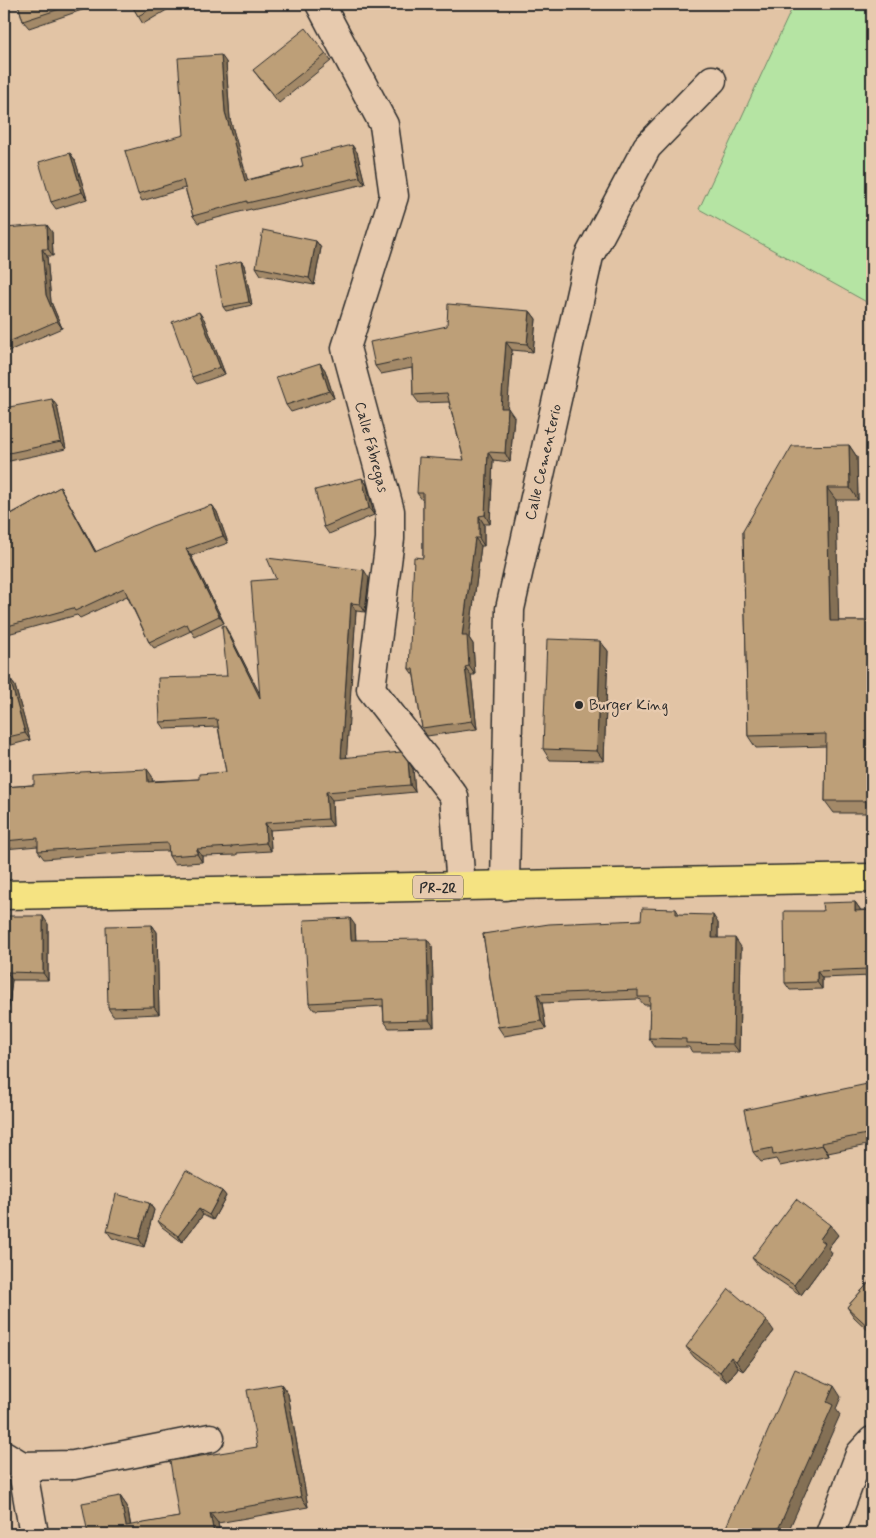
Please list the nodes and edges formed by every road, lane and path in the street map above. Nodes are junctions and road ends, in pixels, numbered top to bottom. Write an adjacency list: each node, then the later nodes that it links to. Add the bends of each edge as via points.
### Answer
1 (320, 4): 4 (street, Calle Fábregas, via 384,125 394,196 346,348 390,512 390,539 371,689 454,796)
2 (712, 80): 5 (street, Calle Cementerio, via 647,147 589,256 510,609)
3 (872, 878): 5 (main road, PR-2R)
4 (462, 886): 5 (main road, PR-2R); 6 (main road, PR-2R)
5 (505, 886)
6 (4, 895)
7 (210, 1438): 9 (street, via 74,1465)
8 (872, 1442): 11 (street, via 860,1454)
9 (13, 1460): 10 (street)
10 (34, 1534)
11 (830, 1534)

